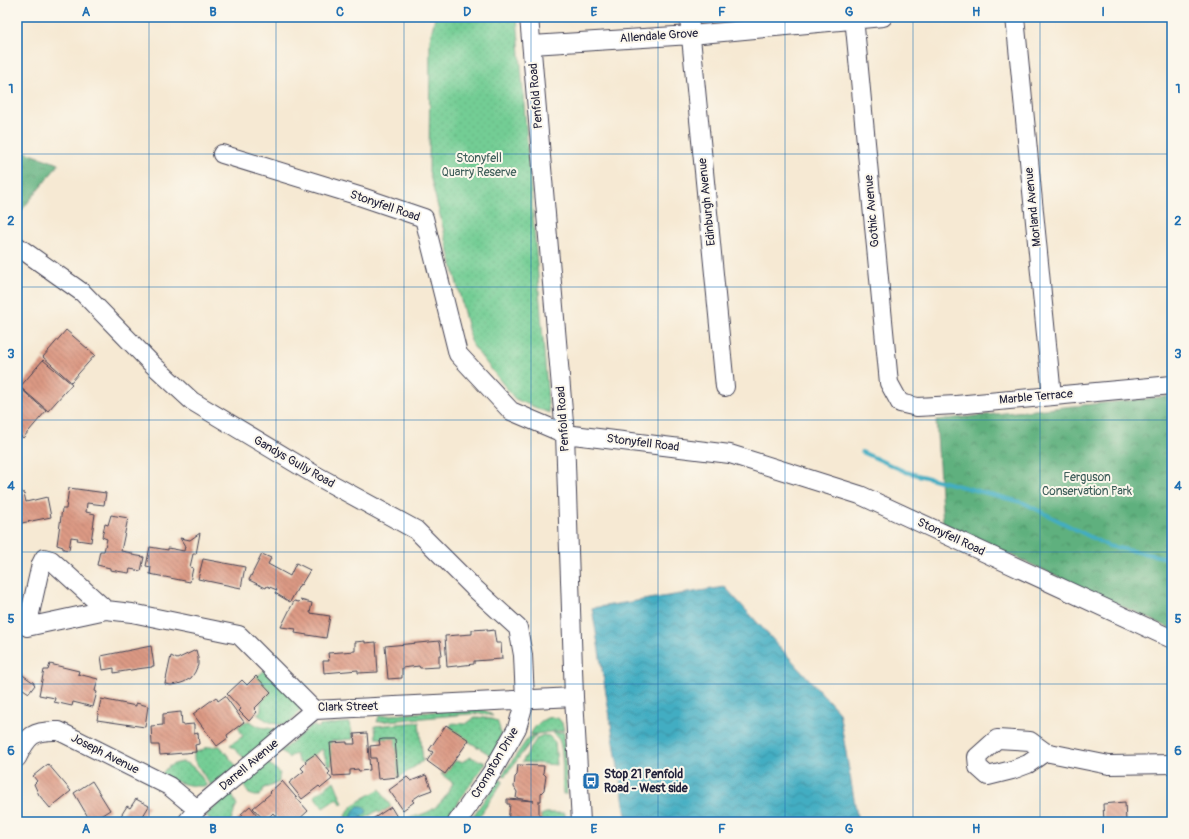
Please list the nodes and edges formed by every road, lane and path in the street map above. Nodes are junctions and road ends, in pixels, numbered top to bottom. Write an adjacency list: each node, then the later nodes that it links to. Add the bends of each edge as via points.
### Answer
1 (529, 17): 6 (street, Penfold Road)
2 (882, 17): 4 (street, Allendale Grove)
3 (1015, 17): 11 (street, Morland Avenue)
4 (854, 18): 5 (street, Allendale Grove); 12 (street, Gothic Avenue, via 888,383)
5 (690, 26): 6 (street, Allendale Grove); 10 (street, Edinburgh Avenue)
6 (532, 45): 13 (street, Penfold Road)
7 (222, 154): 13 (street, Stonyfell Road, via 424,218 458,354 511,411)
8 (17, 246): 17 (street, Gandys Gully Road, via 83,293 192,401 317,476 416,530 518,628 523,655)
9 (1172, 385): 11 (street, Marble Terrace)
10 (725, 387)
11 (1052, 396): 12 (street, Marble Terrace, via 917,407)
12 (900, 403)
13 (565, 434): 15 (street, Stonyfell Road, via 730,454 860,495); 16 (street, Penfold Road)
14 (106, 610): 14 (street, Clark Street, via 27,627 44,558 51,560); 18 (street, Clark Street, via 239,635)
15 (1172, 640)
16 (574, 697): 17 (street, Clark Street); 24 (street, Penfold Road)
17 (525, 700): 18 (street, Clark Street); 23 (street, Crompton Drive, via 517,728 492,772)
18 (314, 710): 22 (street, Darrell Avenue)
19 (1045, 752): 21 (street, via 1109,765)
20 (17, 758): 22 (street, Joseph Avenue, via 22,746 33,734 46,730 59,731 169,786)
21 (1172, 764)
22 (192, 815)
23 (457, 822)
24 (581, 822)

